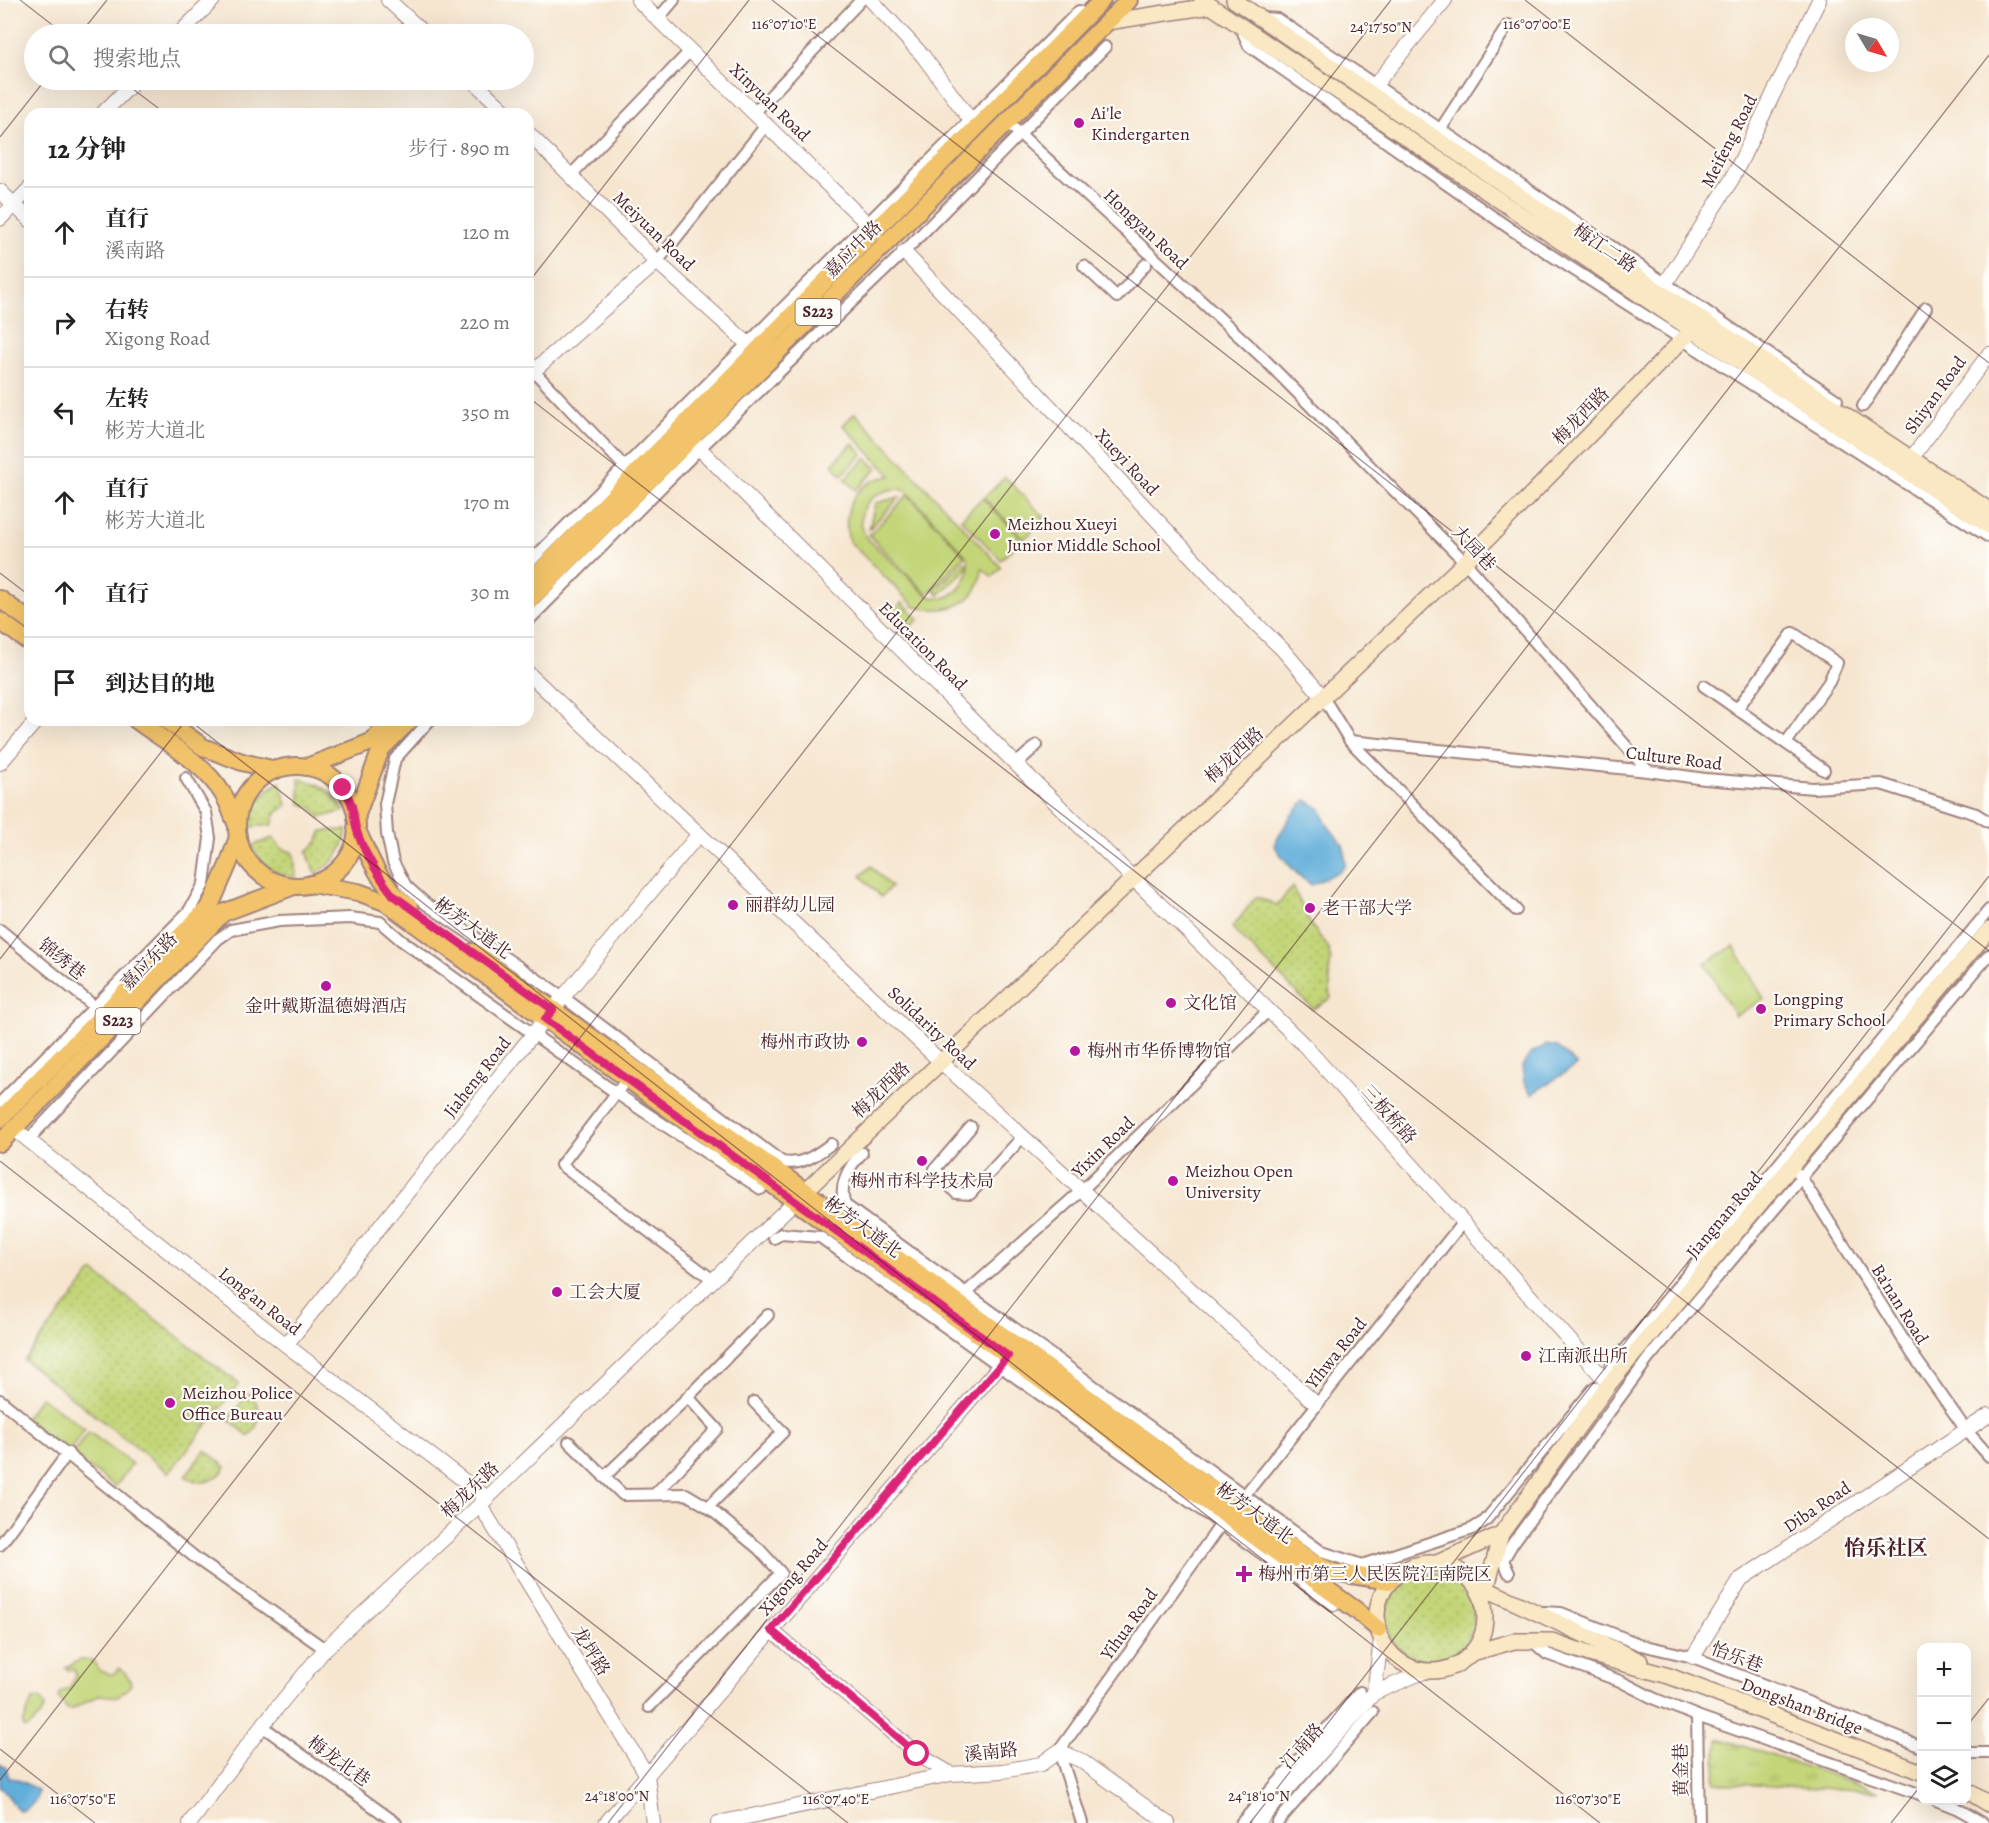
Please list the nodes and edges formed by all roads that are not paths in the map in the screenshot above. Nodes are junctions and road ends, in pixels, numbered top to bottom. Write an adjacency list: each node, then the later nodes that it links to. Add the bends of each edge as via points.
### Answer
1 (213, 0): 16 (street)
2 (388, 0): 17 (street)
3 (638, 0): 14 (street, Xinyuan Road)
4 (674, 0): 14 (street)
5 (861, 0): 26 (street)
6 (871, 0): 27 (street, via 923,56)
7 (1102, 0): 39 (main road, 嘉应中路 / S223)
8 (1130, 0): 15 (main road, 嘉应中路 / S223)
9 (1234, 0): 21 (main road, 梅江二路)
10 (1445, 0): 21 (street)
11 (1819, 0): 44 (street, Meifeng Road, via 1732,179)
12 (1206, 3): 15 (main road); 46 (main road, 梅江二路)
13 (1078, 11): 39 (street)
14 (658, 19): 20 (street, Xinyuan Road)
15 (1107, 22): 28 (main road, 嘉应中路 / S223)
16 (189, 24)
17 (414, 24)
18 (1508, 25): 30 (street)
19 (1105, 47): 31 (street)
20 (690, 51): 26 (street, Xinyuan Road); 33 (street)
21 (1370, 87): 44 (main road, 梅江二路); 56 (street)
22 (126, 90): 24 (street)
23 (483, 90): 25 (street)
24 (108, 108)
25 (502, 108)
26 (754, 113): 29 (street, Xinyuan Road)
27 (969, 118)
28 (1007, 122): 31 (street, Hongyan Road); 53 (main road, 嘉应中路 / S223)
29 (767, 124): 39 (street, Xinyuan Road); 41 (street)
30 (1442, 127)
31 (1020, 134): 40 (street); 49 (street, Hongyan Road)
32 (534, 139): 33 (street, Meiyuan Road)
33 (571, 175): 41 (street, Meiyuan Road)
34 (0, 191): 36 (street)
35 (24, 194): 36 (street)
36 (13, 205): 37 (street); 38 (street)
37 (24, 215)
38 (0, 219)
39 (872, 228): 47 (main road, 嘉应中路 / S223)
40 (904, 252): 53 (street); 70 (street, Xueyi Road, via 1283,650)
41 (657, 262): 47 (street, Meiyuan Road); 50 (street)
42 (1146, 264): 43 (street, via 1117,297)
43 (1084, 266)
44 (1660, 292): 54 (main road, 梅江二路)
45 (1926, 308): 52 (street)
46 (1687, 335): 57 (main road, 梅江二路); 58 (street); 60 (main road, 梅龙西路)
47 (752, 348): 59 (street); 61 (main road, 嘉应中路 / S223)
48 (1989, 354): 54 (street, Shiyan Road)
49 (1264, 359): 60 (street, 大园巷)
50 (534, 368)
51 (534, 375): 55 (street)
52 (1863, 406)
53 (695, 444): 62 (main road, 嘉应中路 / S223); 64 (street); 82 (street, Education Road)
54 (1911, 459): 56 (main road, 梅江二路)
55 (621, 463)
56 (1988, 503)
57 (1989, 526)
58 (1989, 537)
59 (534, 558)
60 (1465, 562): 70 (main road, 梅龙西路); 86 (street, 大园巷)
61 (534, 577)
62 (534, 596)
63 (0, 599): 65 (main road)
64 (534, 615)
65 (24, 617)
66 (0, 621): 67 (main road)
67 (24, 639)
68 (534, 679): 91 (street, Solidarity Road)
69 (1704, 686): 71 (street)
70 (1323, 697): 78 (street); 92 (main road, 梅龙西路)
71 (1737, 709): 79 (street); 79 (street, via 1793,633 1837,663 1829,682)
72 (32, 726): 81 (street)
73 (144, 726): 90 (main road, via 210,778 223,795)
74 (176, 726): 84 (main road, via 203,747)
75 (386, 726): 83 (main road, S223, via 371,742)
76 (404, 726): 89 (main road, S223, via 381,749)
77 (425, 726): 100 (street, via 395,759 385,804 393,862 406,886)
78 (1350, 741): 86 (street, Culture Road); 95 (street)
79 (1786, 743): 85 (street)
80 (1037, 745): 82 (street)
81 (0, 763)
82 (1016, 764): 92 (street, Education Road)
83 (307, 767): 84 (main road, S223); 89 (main road, via 327,774 343,788)
84 (276, 770): 90 (main road, S223, via 248,791 238,813)
85 (1824, 770)
86 (1648, 771): 88 (street, Culture Road, via 1813,788 1881,784 1976,814)
87 (186, 778): 101 (street, via 206,812 210,838 204,884 189,911)
88 (1989, 822)
89 (356, 823): 93 (main road, S223, via 355,839 346,859 331,874); 100 (main road, 彬芳大道北, via 378,876 393,895)
90 (237, 831): 94 (main road, via 254,868 274,882); 101 (main road, 嘉应东路 / S223, via 228,865 210,906)
91 (699, 834): 100 (street, Jiaheng Road); 104 (street, Solidarity Road)
92 (1133, 877): 102 (street, 三板桥路); 104 (main road, 梅龙西路)
93 (311, 884): 94 (main road, S223); 100 (main road, 彬芳大道北, via 358,892 385,902)
94 (294, 886): 108 (main road, 嘉应东路 / S223, via 223,913)
95 (1516, 910)
96 (1989, 910): 127 (street)
97 (0, 930): 101 (street, 锦绣巷)
98 (1989, 930): 115 (main road, Jiangnan Road)
99 (1989, 955): 116 (street)
100 (554, 1009): 103 (street, Jiaheng Road); 105 (main road, 彬芳大道北); 112 (street, via 782,1162 794,1164 815,1156); 119 (main road, 彬芳大道北)
101 (99, 1010): 107 (street); 108 (main road, 嘉应东路 / S223)
102 (1268, 1011): 118 (street, Yixin Road); 120 (street, 三板桥路, via 1303,1044)
103 (533, 1035): 106 (street); 110 (street, via 380,922 350,918 279,921 231,930 218,939); 125 (street, Jiaheng Road)
104 (940, 1061): 118 (street, Solidarity Road); 119 (main road, 梅龙西路)
105 (627, 1078): 106 (street); 119 (main road, 彬芳大道北)
106 (616, 1094): 117 (street); 122 (street, via 561,1165)
107 (0, 1103)
108 (7, 1124): 110 (street, Long'an Road); 111 (main road, 嘉应东路 / S223)
109 (971, 1127): 113 (street, via 935,1169 956,1193 970,1194)
110 (28, 1140): 125 (street, Long'an Road)
111 (0, 1143)
112 (831, 1143)
113 (1017, 1143)
114 (862, 1153): 123 (street, via 847,1172 841,1194 845,1205)
115 (1793, 1163): 116 (street, Ba'nan Road); 128 (main road, Jiangnan Road)
116 (1801, 1177): 134 (street, Ba'nan Road, via 1913,1355); 146 (street, via 1648,1359 1513,1543 1503,1560)
117 (761, 1189)
118 (1081, 1191): 123 (street, Yixin Road); 132 (street, Solidarity Road)
119 (800, 1196): 122 (street, 梅龙东路); 123 (main road, 彬芳大道北); 126 (main road, 彬芳大道北)
120 (1463, 1222): 128 (street, 三板桥路); 132 (street, Yihwa Road)
121 (774, 1238): 126 (street, via 781,1234 820,1237)
122 (713, 1280): 140 (street, 梅龙东路)
123 (960, 1297): 142 (main road, 彬芳大道北)
124 (768, 1315): 129 (street)
125 (286, 1346): 140 (street, Long'an Road)
126 (1004, 1361): 142 (main road, 彬芳大道北); 151 (street, Xigong Road)
127 (1610, 1368)
128 (1602, 1386): 142 (street, via 1485,1521 1472,1529 1362,1564 1322,1552); 143 (main road, Jiangnan Road)
129 (688, 1397): 138 (street); 139 (street, via 717,1430)
130 (0, 1401): 136 (street)
131 (754, 1401): 141 (street, via 783,1432)
132 (1316, 1404): 142 (street, Yihwa Road)
133 (1989, 1415): 134 (street, Diba Road)
134 (1966, 1430): 137 (street, Ba'nan Road); 156 (street, Diba Road, via 1741,1579)
135 (569, 1442): 138 (street)
136 (68, 1453): 144 (street); 154 (street, via 197,1558)
137 (1989, 1456)
138 (604, 1477): 139 (street, via 623,1495)
139 (655, 1494): 141 (street, via 686,1494)
140 (483, 1502): 154 (street, 梅龙东路); 170 (street, 龙坪路)
141 (708, 1507): 160 (street, via 759,1549 781,1573)
142 (1232, 1510): 147 (main road, 彬芳大道北, via 1314,1563 1350,1576); 149 (street); 152 (main road, 彬芳大道北); 165 (street, Yihua Road)
143 (1501, 1534): 145 (main road, Jiangnan Road); 148 (main road, Jiangnan Road)
144 (0, 1545)
145 (1437, 1563): 147 (main road, via 1417,1565); 148 (main road, via 1457,1569)
146 (1509, 1573)
147 (1390, 1581): 152 (main road, via 1377,1609)
148 (1481, 1592): 150 (main road); 155 (main road, via 1485,1624)
149 (1334, 1605)
150 (1537, 1612): 156 (street, 怡乐巷, via 1561,1613 1641,1645); 158 (main road)
151 (771, 1630): 169 (street, 溪南路, via 917,1754); 170 (street, Xigong Road)
152 (1379, 1635): 157 (main road, via 1394,1658); 159 (street)
153 (1530, 1640): 155 (main road); 158 (main road, via 1552,1641); 162 (street, via 1547,1654)
154 (325, 1649): 163 (street, 梅龙东路)
155 (1472, 1653): 157 (main road, via 1444,1670)
156 (1693, 1657): 164 (street, 怡乐巷)
157 (1423, 1671): 159 (street, 江南路)
158 (1669, 1676): 168 (main road, Dongshan Bridge)
159 (1367, 1692): 182 (street); 183 (street, 江南路)
160 (649, 1707)
161 (1373, 1712): 184 (street)
162 (1697, 1716): 172 (street); 185 (street, 黄金巷)
163 (262, 1726): 175 (street, 梅龙东路); 176 (street, 梅龙北巷)
164 (1917, 1745)
165 (1059, 1751): 169 (street, 溪南路, via 1041,1764); 180 (street); 181 (street, via 1080,1760)
166 (1971, 1753): 167 (street)
167 (1989, 1754)
168 (1917, 1770)
169 (951, 1774): 179 (street)
170 (646, 1775): 177 (street, Xigong Road); 178 (street, 龙坪路)
171 (1971, 1793): 173 (main road)
172 (1917, 1794)
173 (1989, 1804)
174 (1948, 1805): 186 (street)
175 (190, 1823)
176 (396, 1823)
177 (606, 1823)
178 (653, 1823)
179 (718, 1823)
180 (1082, 1823)
181 (1168, 1823)
182 (1241, 1823)
183 (1257, 1823)
184 (1277, 1823)
185 (1699, 1823)
186 (1983, 1823)

